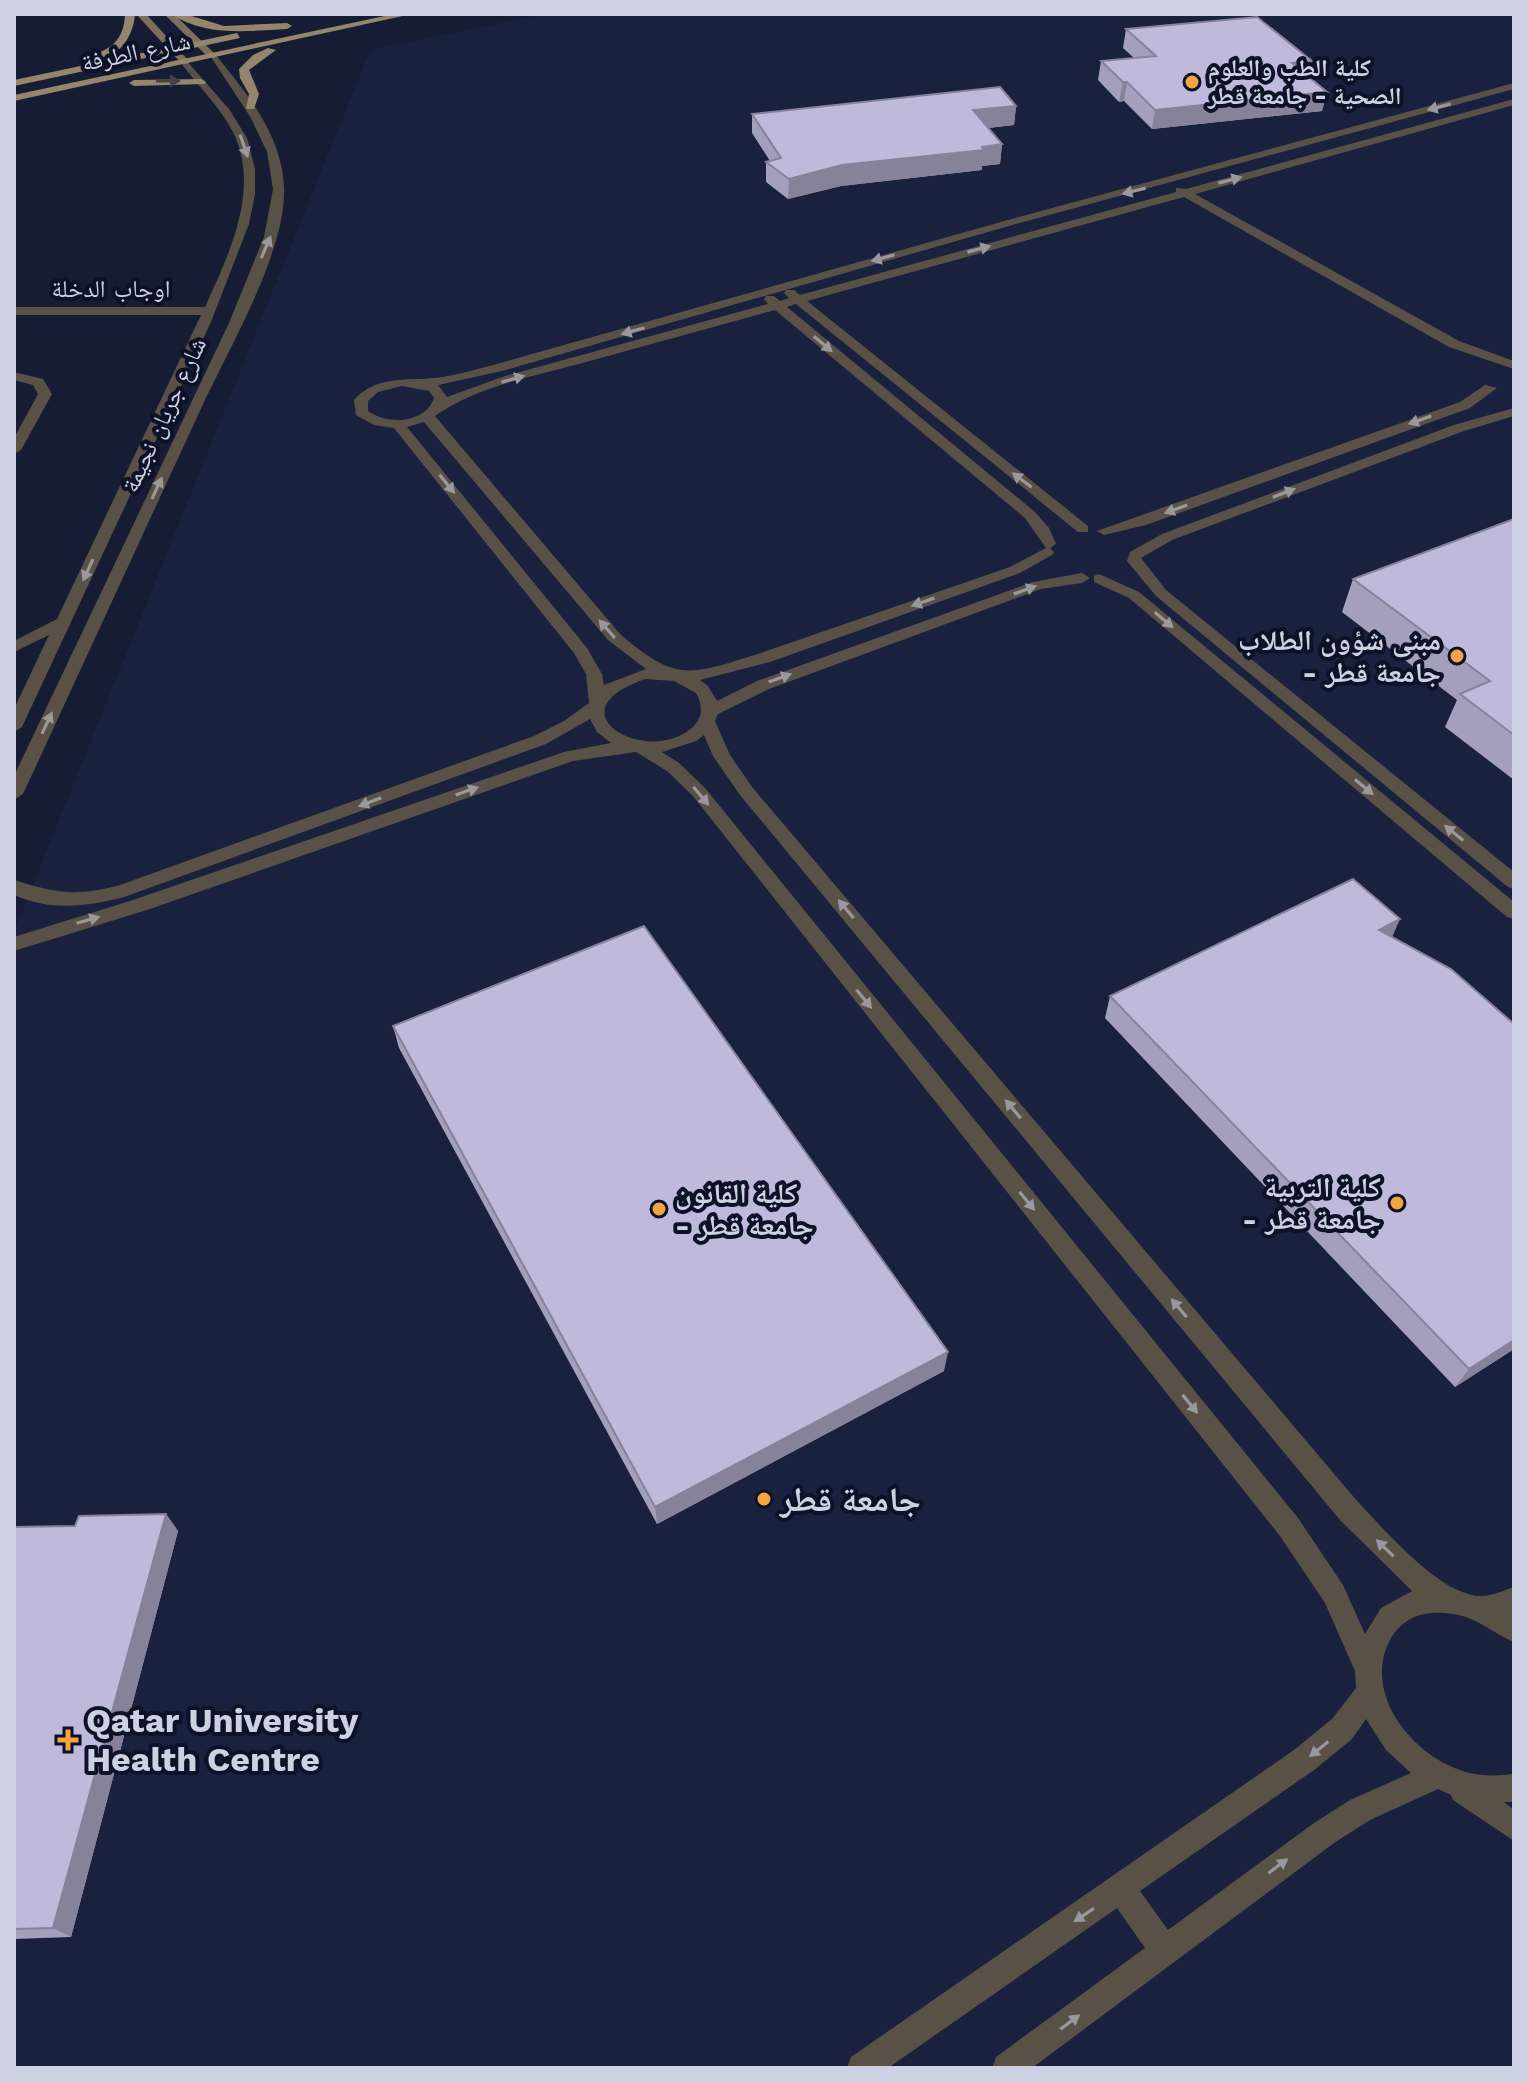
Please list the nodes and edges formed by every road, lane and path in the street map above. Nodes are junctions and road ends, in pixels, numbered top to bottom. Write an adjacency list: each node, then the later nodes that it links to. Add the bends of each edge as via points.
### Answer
1 (130, 14): 12 (main road, via 128,37 112,50)
2 (141, 14): 11 (main road)
3 (169, 14): 10 (main road)
4 (176, 14): 9 (main road, via 224,29)
5 (373, 14): 10 (main road)
6 (407, 14): 8 (main road, شارع الطرفة)
7 (301, 23): 9 (main road, شارع الطرفة)
8 (358, 25): 10 (main road, شارع الطرفة); 19 (main road, via 251,60 244,73 254,94)
9 (287, 26): 10 (main road, شارع الطرفة)
10 (206, 50): 11 (main road, شارع الطرفة); 11 (main road); 19 (street, شارع جريان نجيمة)
11 (180, 55): 12 (main road, شارع الطرفة); 13 (street, شارع جريان نجيمة); 15 (main road); 16 (main road, شارع الطرفة)
12 (14, 81)
13 (201, 82): 16 (main road, one-way to 13, via 143,82); 24 (street, شارع جريان نجيمة, one-way to 24, via 234,124 249,160 249,199)
14 (1514, 86): 20 (street, one-way to 20)
15 (14, 90)
16 (35, 94): 17 (main road, شارع الطرفة)
17 (14, 98)
18 (1514, 102): 21 (street)
19 (250, 107): 61 (street, شارع جريان نجيمة, one-way to 19, via 271,236 279,197 277,168)
20 (1364, 128): 21 (street); 22 (street)
21 (1381, 139): 23 (street, one-way to 21)
22 (1165, 183): 23 (street); 25 (street, one-way to 25)
23 (1184, 192): 27 (street, one-way to 23); 33 (street)
24 (240, 238): 30 (street, via 226,250 213,283 199,295); 31 (street, شارع جريان نجيمة)
25 (784, 288): 26 (street); 27 (street)
26 (763, 294): 28 (street); 37 (street, one-way to 37, via 497,368)
27 (798, 300): 28 (street); 36 (street)
28 (777, 305): 39 (street, one-way to 39); 40 (street, one-way to 28, via 498,383)
29 (14, 311): 30 (street, اوجاب الدخلة)
30 (149, 311): 31 (street, اوجاب الدخلة)
31 (205, 316): 32 (street, اوجاب الدخلة); 52 (street, شارع جريان نجيمة, one-way to 52)
32 (14, 318)
33 (1454, 344): 34 (street); 38 (street)
34 (1514, 367): 38 (street, via 1499,373)
35 (14, 376): 44 (street, via 38,382 45,394)
36 (895, 379): 39 (street); 45 (street)
37 (417, 383): 40 (street, via 437,391); 43 (street, via 380,387 361,400 361,412 370,419)
38 (1490, 385): 41 (street); 48 (street, one-way to 48, via 1465,405)
39 (873, 386): 46 (street)
40 (440, 405): 42 (street)
41 (1514, 410): 50 (street, one-way to 41, via 1167,537)
42 (428, 416): 43 (street); 54 (street, one-way to 42, via 638,658 614,637)
43 (398, 424): 56 (street, one-way to 56, via 581,651 594,674)
44 (14, 450)
45 (985, 453): 46 (street); 47 (street, one-way to 45)
46 (966, 460): 49 (street, via 1038,522)
47 (1083, 529): 48 (street); 49 (street, via 1058,535)
48 (1104, 531): 50 (street, via 1128,543)
49 (1048, 548): 51 (street, via 1057,568); 54 (street, one-way to 54, via 1015,570 764,658)
50 (1135, 558): 51 (street, via 1126,572); 65 (street, one-way to 50, via 1161,593)
51 (1091, 578): 57 (street, one-way to 51, via 763,685 1038,585); 66 (street, one-way to 66, via 1127,590 1141,601)
52 (63, 622): 53 (street); 55 (street, شارع جريان نجيمة)
53 (14, 647)
54 (675, 676): 56 (street, via 644,674 621,680); 57 (street, via 701,689 708,700)
55 (18, 702): 58 (street, شارع جريان نجيمة)
56 (596, 703): 59 (street, via 602,730); 60 (street, via 570,725 540,740)
57 (708, 716): 59 (street, via 695,734 676,743); 71 (street, one-way to 57, via 1378,1542 1309,1463 746,791 722,756)
58 (14, 727)
59 (636, 746): 62 (street, one-way to 59, via 570,756); 75 (street, one-way to 75, via 673,767 699,792 1289,1527 1334,1594)
60 (401, 790): 62 (street); 63 (street, one-way to 63)
61 (14, 794)
62 (415, 810): 64 (street)
63 (333, 816): 64 (street); 68 (street, via 95,898 56,901)
64 (346, 834): 70 (street, one-way to 64)
65 (1492, 864): 66 (street); 67 (street)
66 (1470, 876): 69 (street)
67 (1514, 882)
68 (14, 887)
69 (1514, 912)
70 (14, 944)
71 (1444, 1600): 73 (street); 75 (street, via 1405,1606 1390,1617 1371,1649)
72 (1514, 1600): 73 (street)
73 (1483, 1609): 74 (street)
74 (1514, 1629)
75 (1370, 1680): 76 (street, via 1377,1711 1401,1747); 79 (street, one-way to 79, via 1342,1729)
76 (1446, 1781): 77 (street, via 1479,1791); 78 (street); 80 (street, one-way to 76, via 1360,1810)
77 (1514, 1788)
78 (1514, 1827)
79 (1122, 1890): 80 (street); 81 (street, one-way to 81)
80 (1165, 1951): 82 (street, one-way to 80)
81 (862, 2068)
82 (1007, 2068)

